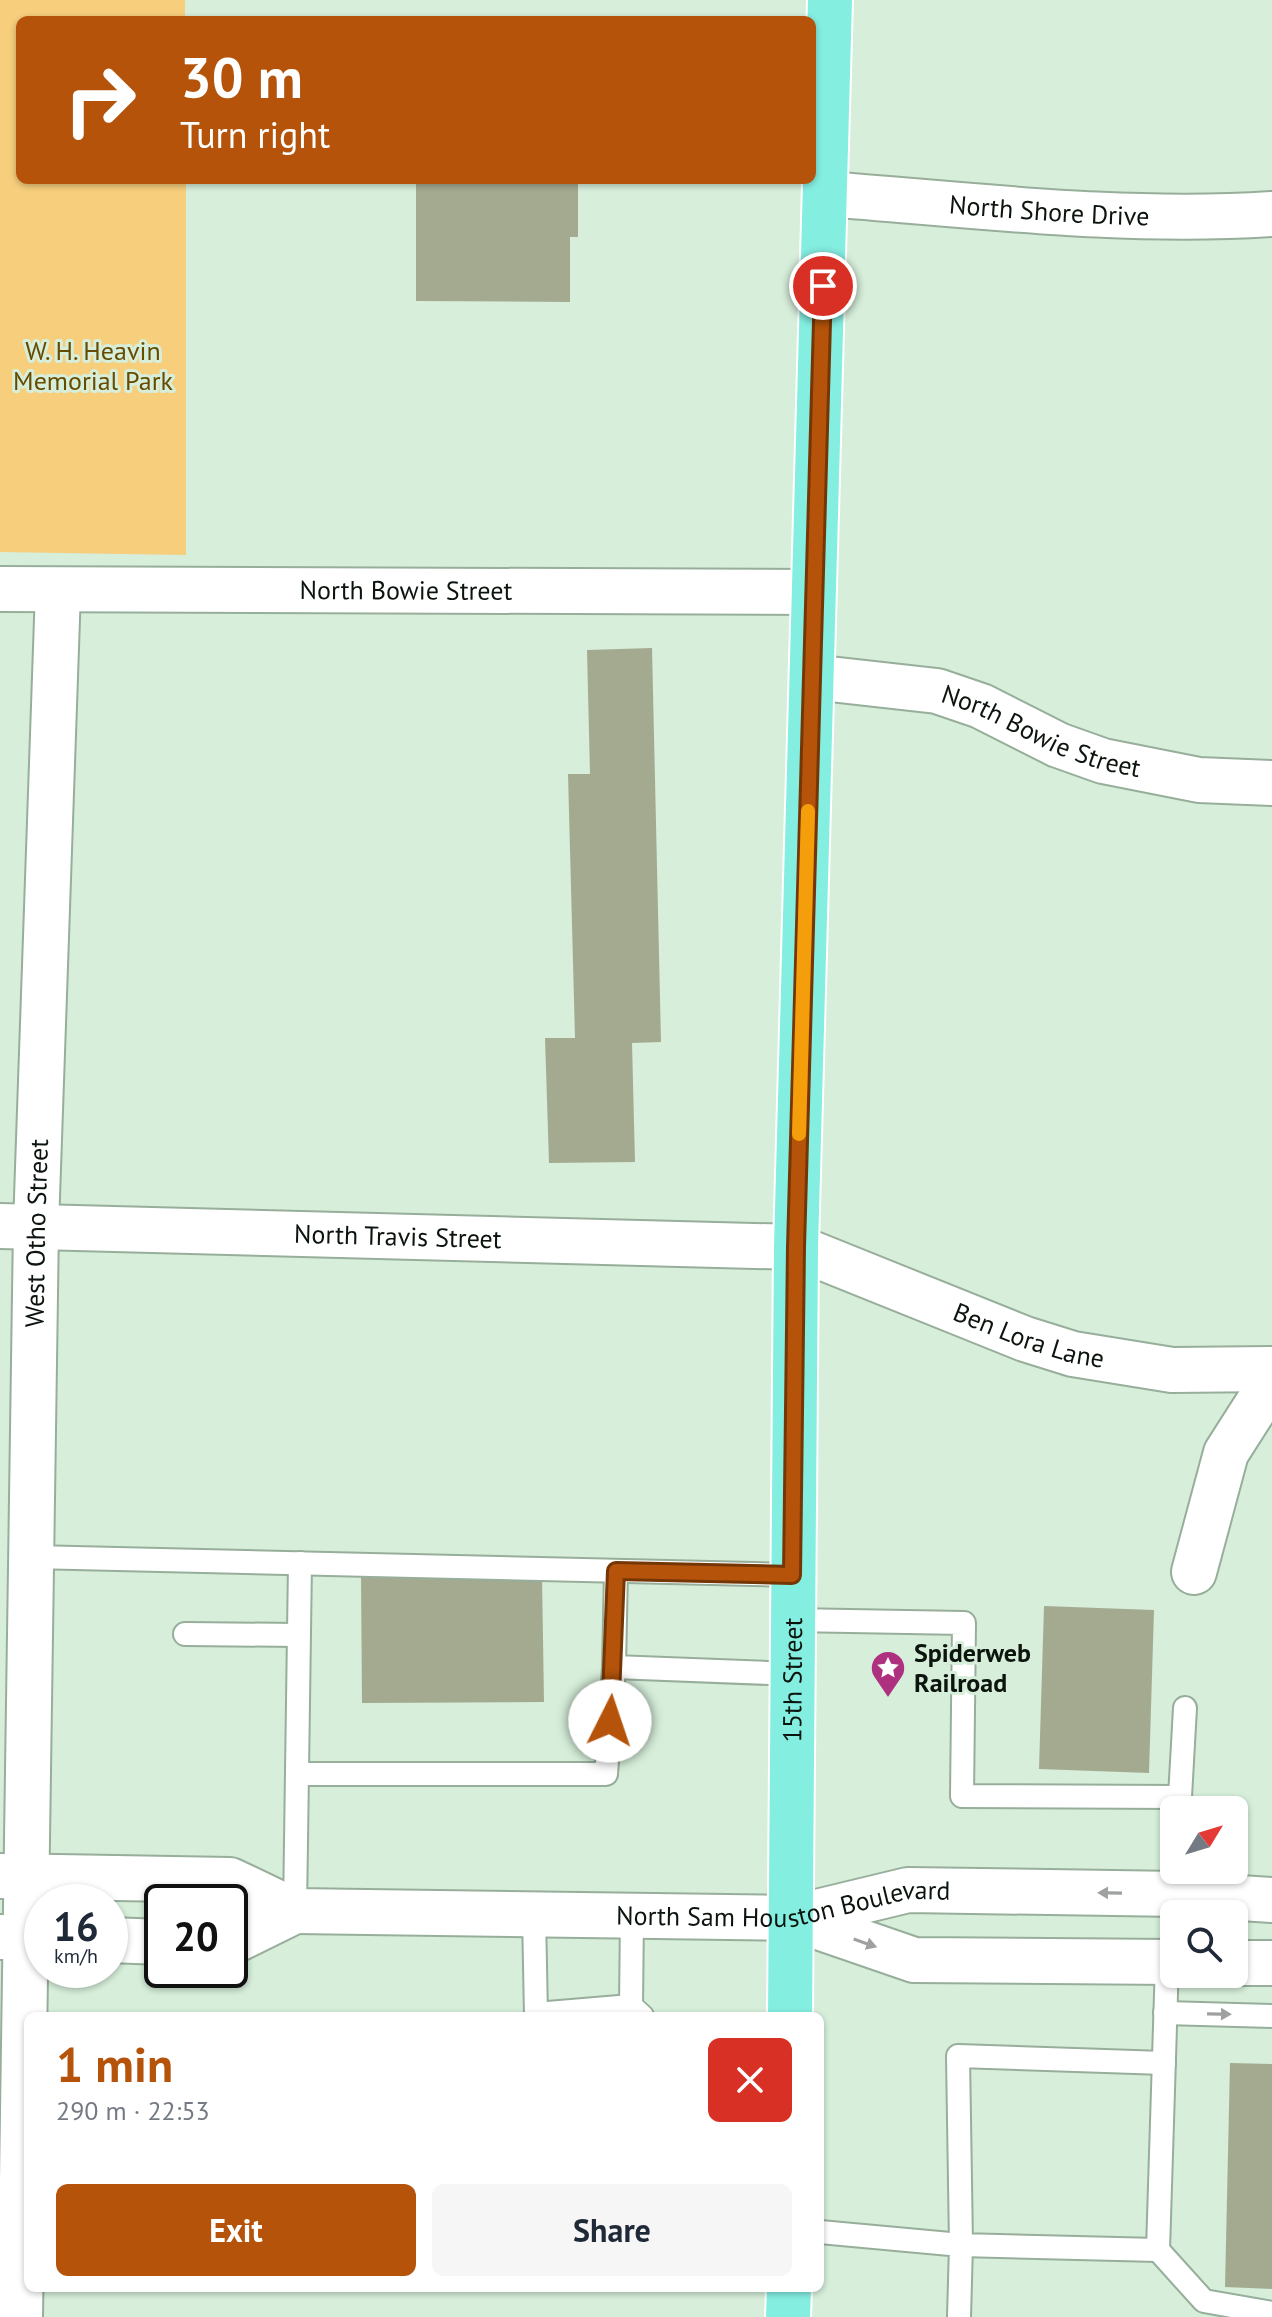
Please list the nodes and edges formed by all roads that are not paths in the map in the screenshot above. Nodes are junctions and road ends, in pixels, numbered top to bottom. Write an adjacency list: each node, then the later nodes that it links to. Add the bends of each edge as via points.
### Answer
1 (830, 0): 2 (main road, 15th Street)
2 (826, 194): 3 (street, North Shore Drive, via 1130,216); 6 (main road, 15th Street)
3 (1272, 214)
4 (0, 589): 5 (street, North Bowie Street)
5 (58, 590): 6 (street, North Bowie Street); 9 (street, West Otho Street)
6 (813, 592): 7 (main road, 15th Street)
7 (812, 677): 8 (street, North Bowie Street, via 937,691 1103,761 1199,780); 10 (main road, 15th Street)
8 (1272, 783)
9 (18, 1226): 10 (street, North Travis Street); 13 (street, West Otho Street)
10 (796, 1247): 11 (street, Ben Lora Lane, via 1073,1354 1172,1370); 17 (main road, 15th Street)
11 (1272, 1369)
12 (1272, 1381): 16 (street, via 1226,1453)
13 (32, 1557): 14 (lane); 27 (street, West Otho Street)
14 (300, 1563): 15 (lane); 20 (lane)
15 (616, 1571): 17 (lane); 21 (lane)
16 (1194, 1572)
17 (792, 1575): 18 (main road, 15th Street)
18 (792, 1620): 22 (main road, 15th Street); 26 (lane, via 964,1623 962,1796)
19 (185, 1634): 20 (lane)
20 (298, 1635): 24 (lane)
21 (614, 1667): 22 (lane); 24 (lane, via 606,1774)
22 (793, 1674): 34 (main road, 15th Street)
23 (1185, 1708): 25 (lane)
24 (298, 1774): 31 (lane)
25 (1180, 1796)
26 (1160, 1803)
27 (14, 1876): 31 (street, North Sam Houston Boulevard, via 230,1880); 36 (street, West Otho Street)
28 (1160, 1883): 34 (street, North Sam Houston Boulevard, one-way to 34, via 908,1890)
29 (1189, 1884): 30 (street, North Sam Houston Boulevard)
30 (1272, 1900)
31 (295, 1911): 32 (street, North Sam Houston Boulevard); 35 (street, North Sam Houston Boulevard)
32 (534, 1914): 33 (street, North Sam Houston Boulevard); 42 (lane)
33 (632, 1915): 34 (street, North Sam Houston Boulevard); 41 (lane)
34 (792, 1918): 37 (street, one-way to 37, via 914,1960); 43 (main road, 15th Street)
35 (248, 1934)
36 (23, 1938): 52 (street, West Otho Street)
37 (1160, 1962)
38 (1248, 1963): 39 (street)
39 (1272, 1963)
40 (1167, 1988): 44 (lane)
41 (636, 2011)
42 (536, 2012)
43 (790, 2012)
44 (1165, 2013): 45 (lane, one-way to 45); 46 (lane)
45 (1272, 2016)
46 (1164, 2063): 48 (lane, via 958,2056); 49 (lane)
47 (824, 2232): 48 (lane)
48 (961, 2245): 49 (lane); 54 (lane)
49 (1158, 2250): 51 (lane, via 1204,2301)
50 (789, 2292): 53 (main road)
51 (1272, 2313)
52 (20, 2317)
53 (788, 2317)
54 (959, 2317)

